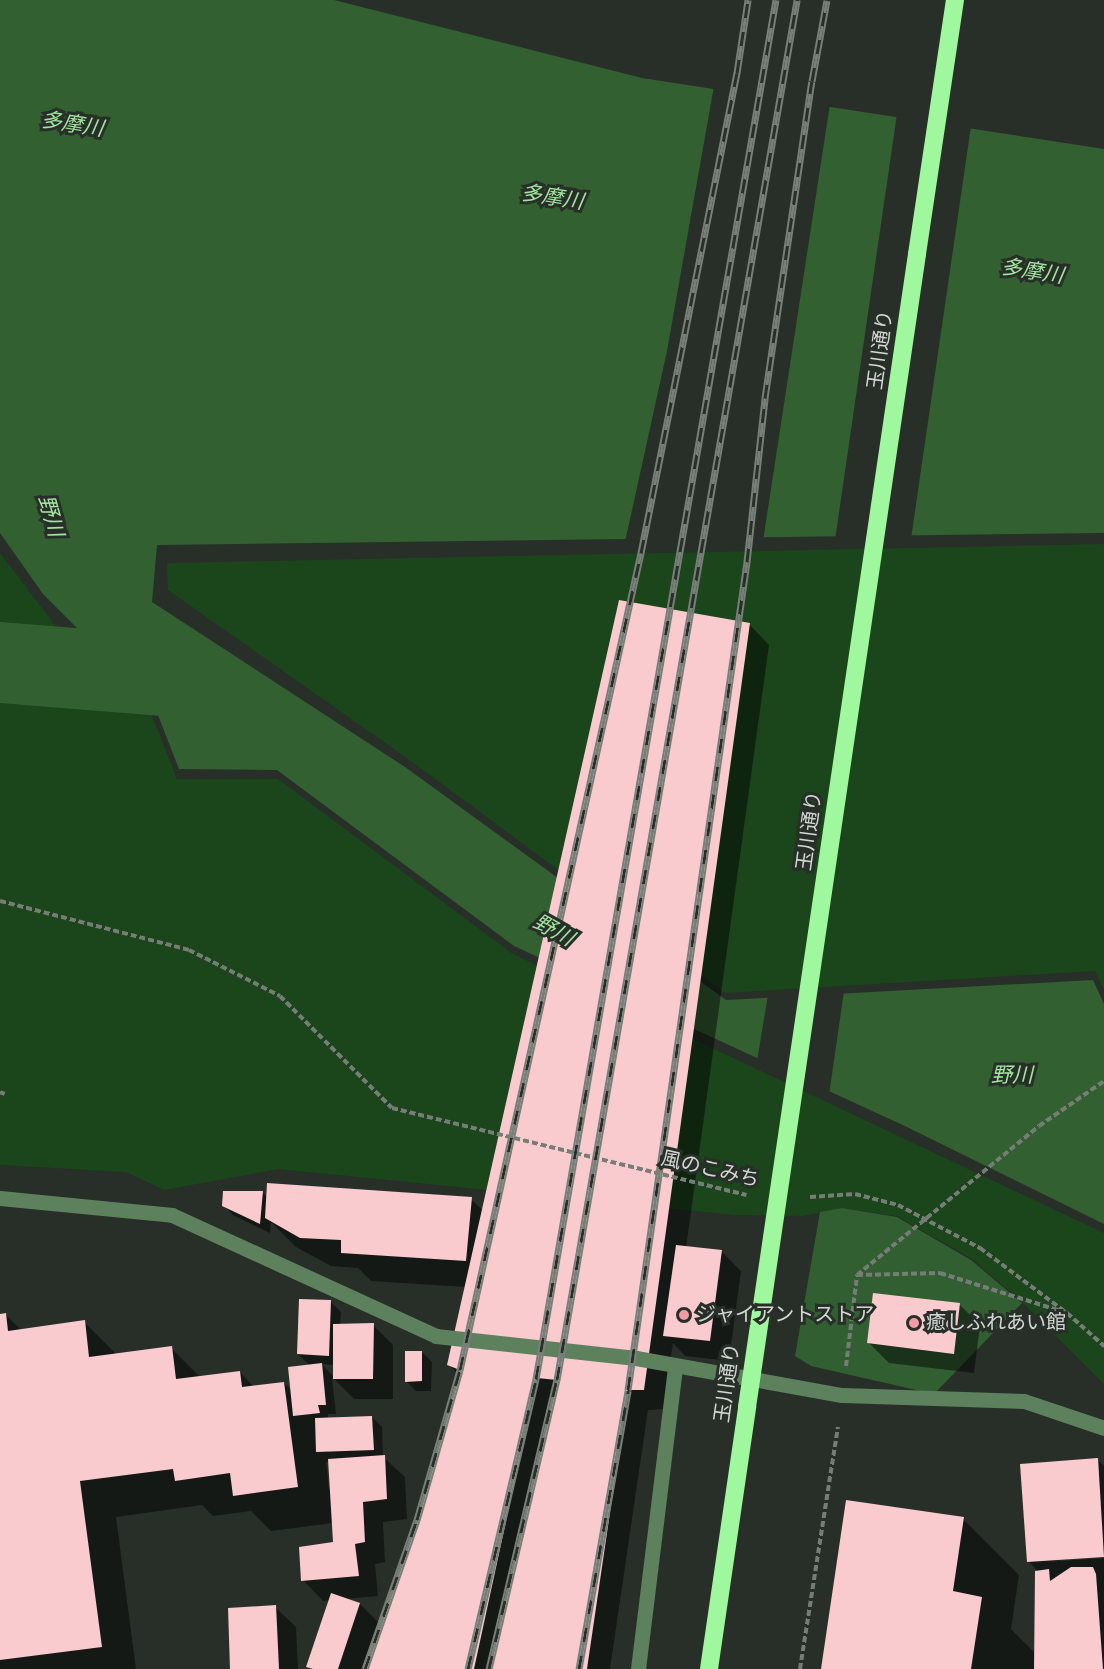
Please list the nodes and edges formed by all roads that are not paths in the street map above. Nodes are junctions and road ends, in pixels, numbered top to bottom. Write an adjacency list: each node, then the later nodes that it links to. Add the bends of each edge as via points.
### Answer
1 (955, 0): 6 (highway, 玉川通り, bridge)
2 (0, 1198): 3 (street, via 172,1215 436,1336)
3 (675, 1366): 4 (street, via 843,1395 1024,1401); 5 (street)
4 (1104, 1428)
5 (638, 1669)
6 (709, 1669)

